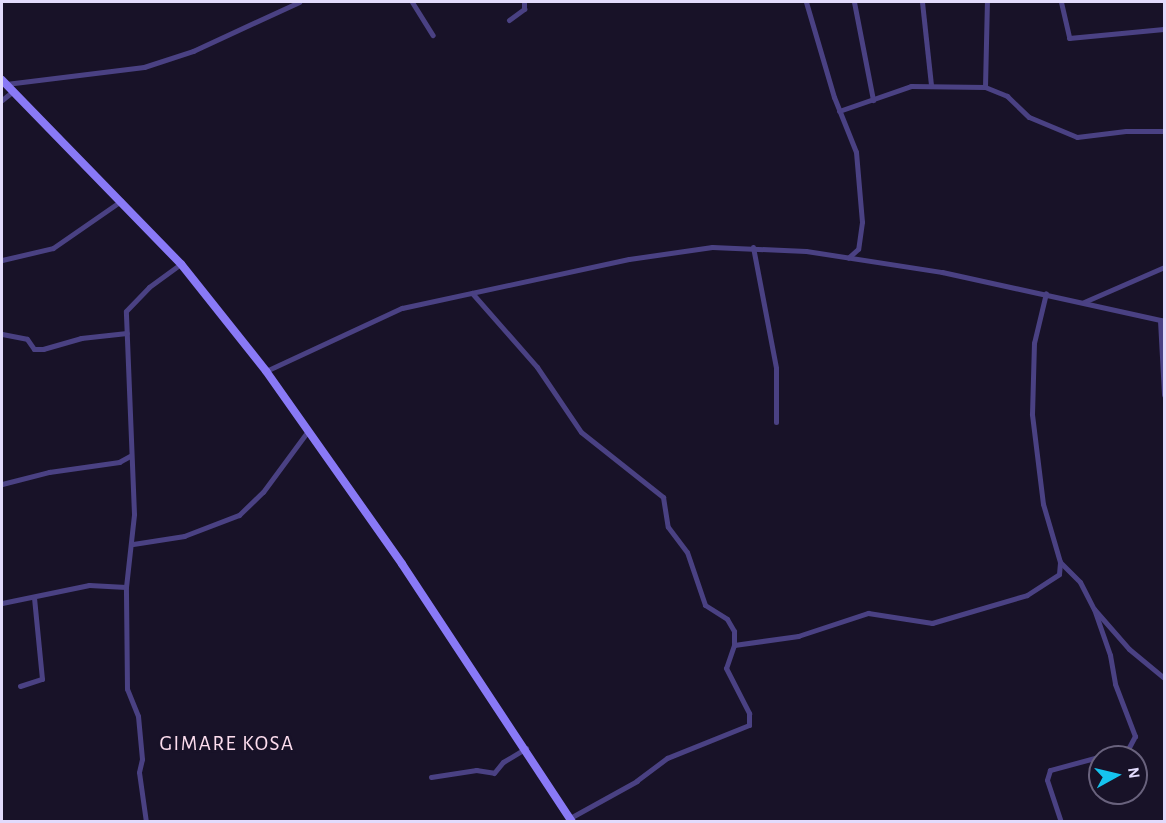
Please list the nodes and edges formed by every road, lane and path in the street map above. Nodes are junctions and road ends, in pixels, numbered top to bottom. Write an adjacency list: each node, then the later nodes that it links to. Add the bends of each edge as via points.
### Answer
1 (299, 2): 12 (street, via 193,51 144,67)
2 (412, 2): 11 (street)
3 (524, 2): 9 (street, via 524,9)
4 (806, 2): 18 (street)
5 (854, 2): 17 (street)
6 (922, 2): 13 (street)
7 (987, 2): 14 (street)
8 (1061, 2): 10 (street, via 1069,38)
9 (509, 20)
10 (1164, 28)
11 (433, 35)
12 (4, 82): 15 (street)
13 (931, 85): 14 (street); 17 (street, via 901,89)
14 (985, 87): 19 (street, via 1007,96 1029,117 1077,137)
15 (13, 91): 16 (street); 20 (street)
16 (2, 100)
17 (873, 100): 18 (street)
18 (839, 111): 22 (street, via 856,152 862,210)
19 (1164, 131)
20 (121, 201): 24 (street, via 53,248); 26 (street)
21 (753, 246): 23 (street); 28 (street, via 712,247 629,259); 36 (street, via 776,368)
22 (858, 249): 23 (street); 25 (street)
23 (848, 258): 25 (street)
24 (2, 260)
25 (863, 261): 29 (street)
26 (181, 264): 32 (street, via 126,309); 34 (street)
27 (1164, 267): 30 (street)
28 (472, 293): 34 (street, via 402,308); 46 (street, via 537,367 581,432 663,497 668,527 687,552 705,605 732,626)
29 (1046, 293): 30 (street); 41 (street, via 1034,343 1032,414 1043,504)
30 (1084, 302): 31 (street)
31 (1162, 320): 35 (street)
32 (128, 333): 33 (street, via 81,338 43,349 34,349 27,339); 38 (street)
33 (2, 334)
34 (267, 371): 37 (street)
35 (1164, 395)
36 (776, 422)
37 (308, 430): 40 (street, via 263,492 239,515 184,536); 49 (street)
38 (130, 456): 39 (street, via 119,462 49,472); 40 (street)
39 (2, 484)
40 (133, 544): 42 (street)
41 (1060, 562): 45 (street, via 1080,582); 46 (street, via 1059,574 1047,584 968,615 921,624 868,613 798,636)
42 (126, 587): 43 (street, via 89,585); 52 (street, via 127,689 138,716 142,759 139,772)
43 (34, 598): 44 (street); 48 (street, via 42,679)
44 (2, 603)
45 (1094, 609): 47 (street, via 1129,649); 53 (street, via 1135,741 1128,749 1050,770 1047,780)
46 (734, 645): 51 (street, via 726,668 748,713 749,725 667,758 637,781)
47 (1164, 678)
48 (20, 686)
49 (526, 748): 50 (street, via 503,762 494,773 476,770); 51 (street)
50 (431, 777)
51 (571, 820)
52 (146, 822)
53 (1060, 822)

